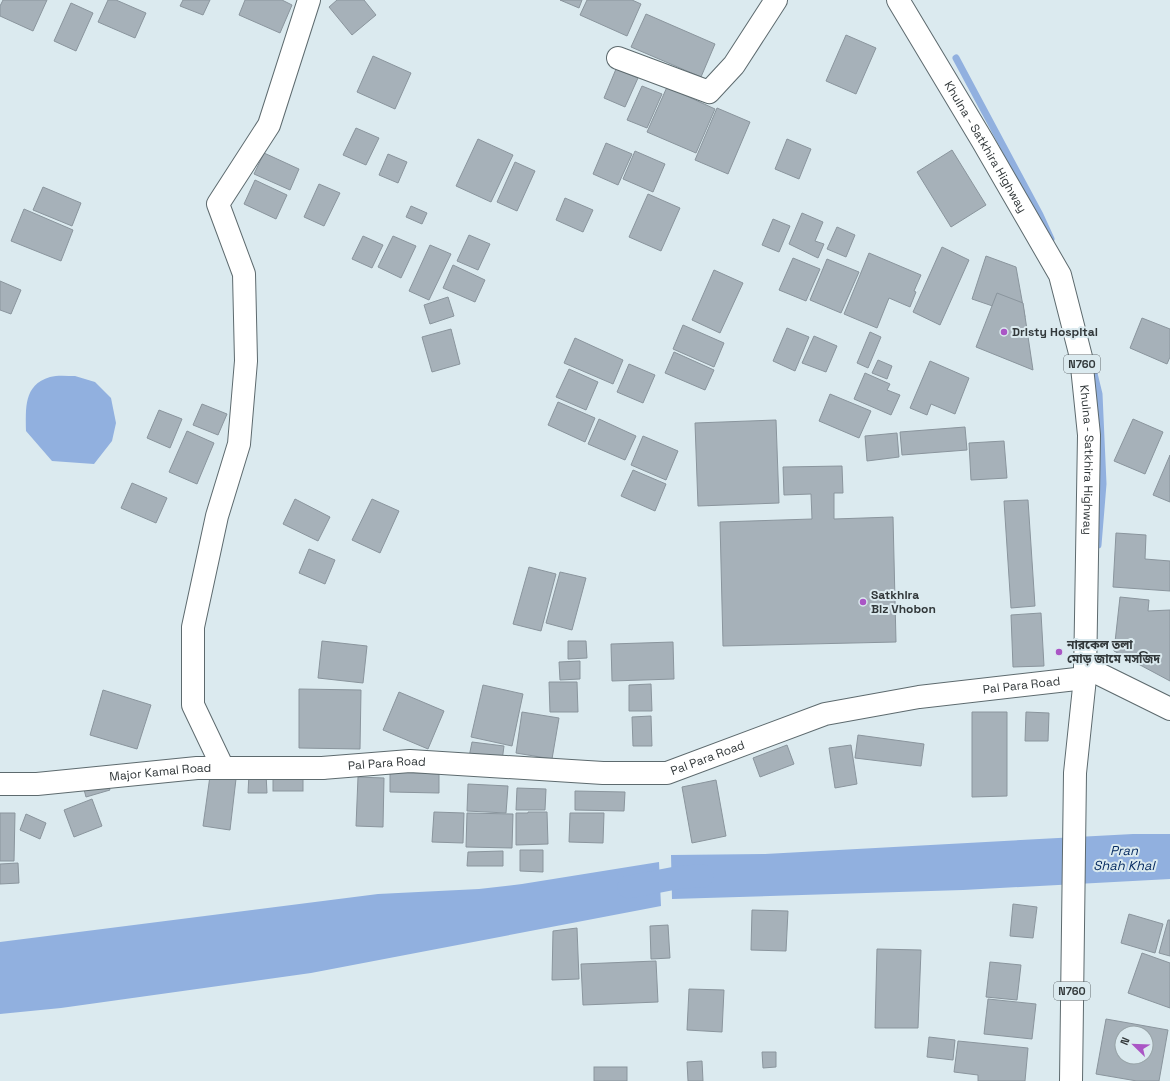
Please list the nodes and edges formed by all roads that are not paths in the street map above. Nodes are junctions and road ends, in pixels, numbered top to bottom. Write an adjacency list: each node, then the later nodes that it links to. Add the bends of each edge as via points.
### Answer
1 (309, 0): 7 (main road, via 269,125 218,204 244,274 246,361 239,444 217,516 193,627 193,705)
2 (776, 0): 4 (main road, via 734,65 708,92)
3 (898, 0): 5 (main road, Khulna - Satkhira Highway / N760, via 1060,275 1081,357 1089,435)
4 (618, 58)
5 (1085, 672): 6 (main road); 8 (main road, Pal Para Road, via 825,714 667,774 603,773 410,761); 10 (main road, Khulna - Satkhira Highway / N760, via 1075,773)
6 (1170, 709)
7 (223, 768): 8 (main road, Major Kamal Road); 9 (main road, Major Kamal Road, via 197,768 37,784)
8 (322, 768)
9 (0, 784)
10 (1070, 1081)

